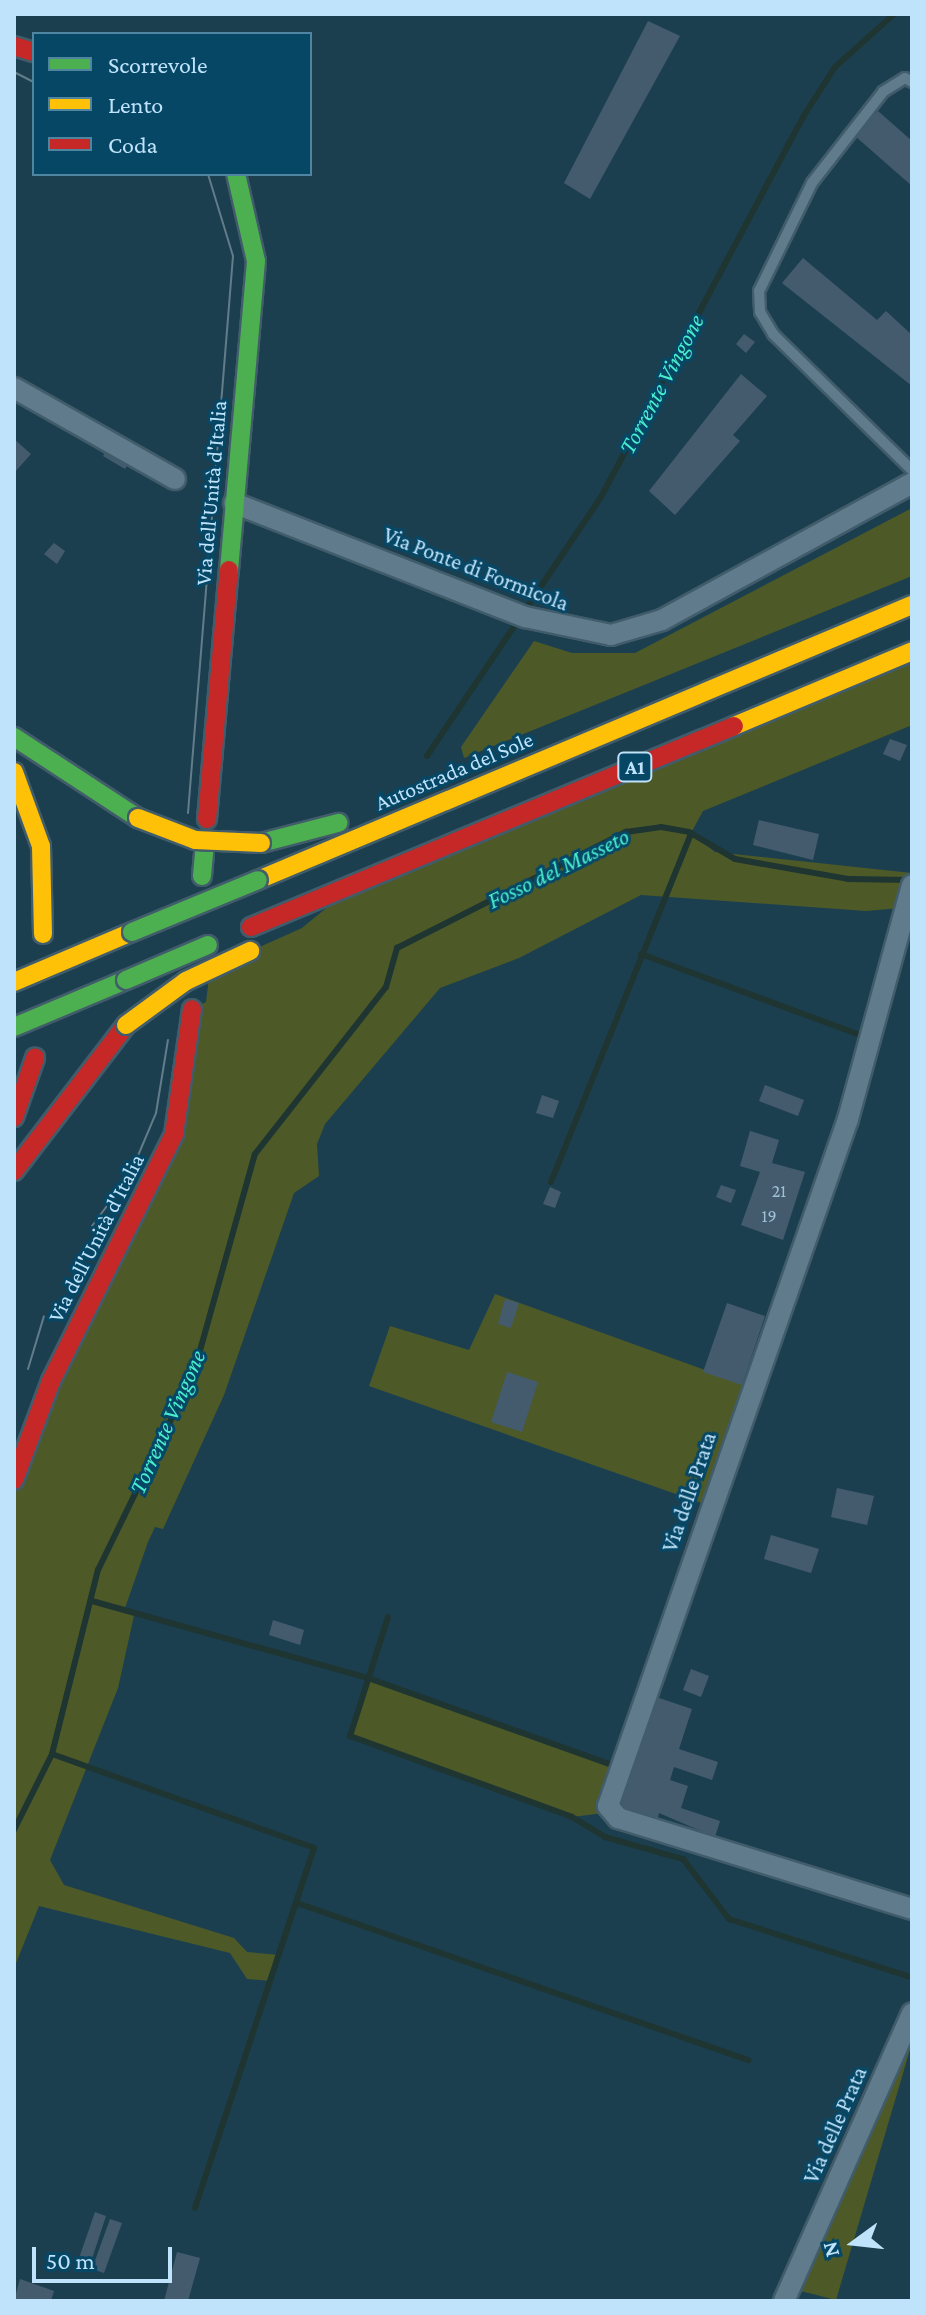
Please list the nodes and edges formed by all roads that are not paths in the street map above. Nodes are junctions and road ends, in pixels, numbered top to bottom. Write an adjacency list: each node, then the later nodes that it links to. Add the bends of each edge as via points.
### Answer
1 (912, 82): 4 (lane, via 905,78 883,92 812,183 759,291 760,312 773,334)
2 (236, 176): 7 (main road, Via dell'Unità d'Italia, via 256,261)
3 (14, 388): 5 (street)
4 (912, 470)
5 (175, 479)
6 (912, 483): 7 (street, Via Ponte di Formicola, via 651,625 599,635 542,622)
7 (234, 503): 13 (main road, Via dell'Unità d'Italia)
8 (912, 605): 11 (main road, Autostrada del Sole / A1)
9 (912, 651): 16 (main road, A1)
10 (14, 737): 11 (main road, bridge, via 138,818 195,840 261,843)
11 (569, 749): 19 (main road, Autostrada del Sole / A1, bridge)
12 (14, 772): 18 (main road, via 41,846)
13 (207, 819)
14 (204, 853): 15 (main road)
15 (202, 876)
16 (358, 882): 21 (main road, A1, bridge); 24 (main road, bridge, via 302,928 186,981 126,1025)
17 (911, 888): 26 (street, Via delle Prata, via 848,1119 608,1806 618,1818)
18 (43, 934)
19 (14, 982)
20 (192, 1009): 25 (main road, Via dell'Unità d'Italia, via 174,1134 51,1381)
21 (14, 1027)
22 (35, 1058): 23 (main road)
23 (14, 1117)
24 (14, 1171)
25 (14, 1480)
26 (912, 1909)
27 (912, 2013): 28 (street, Via delle Prata)
28 (784, 2301)

